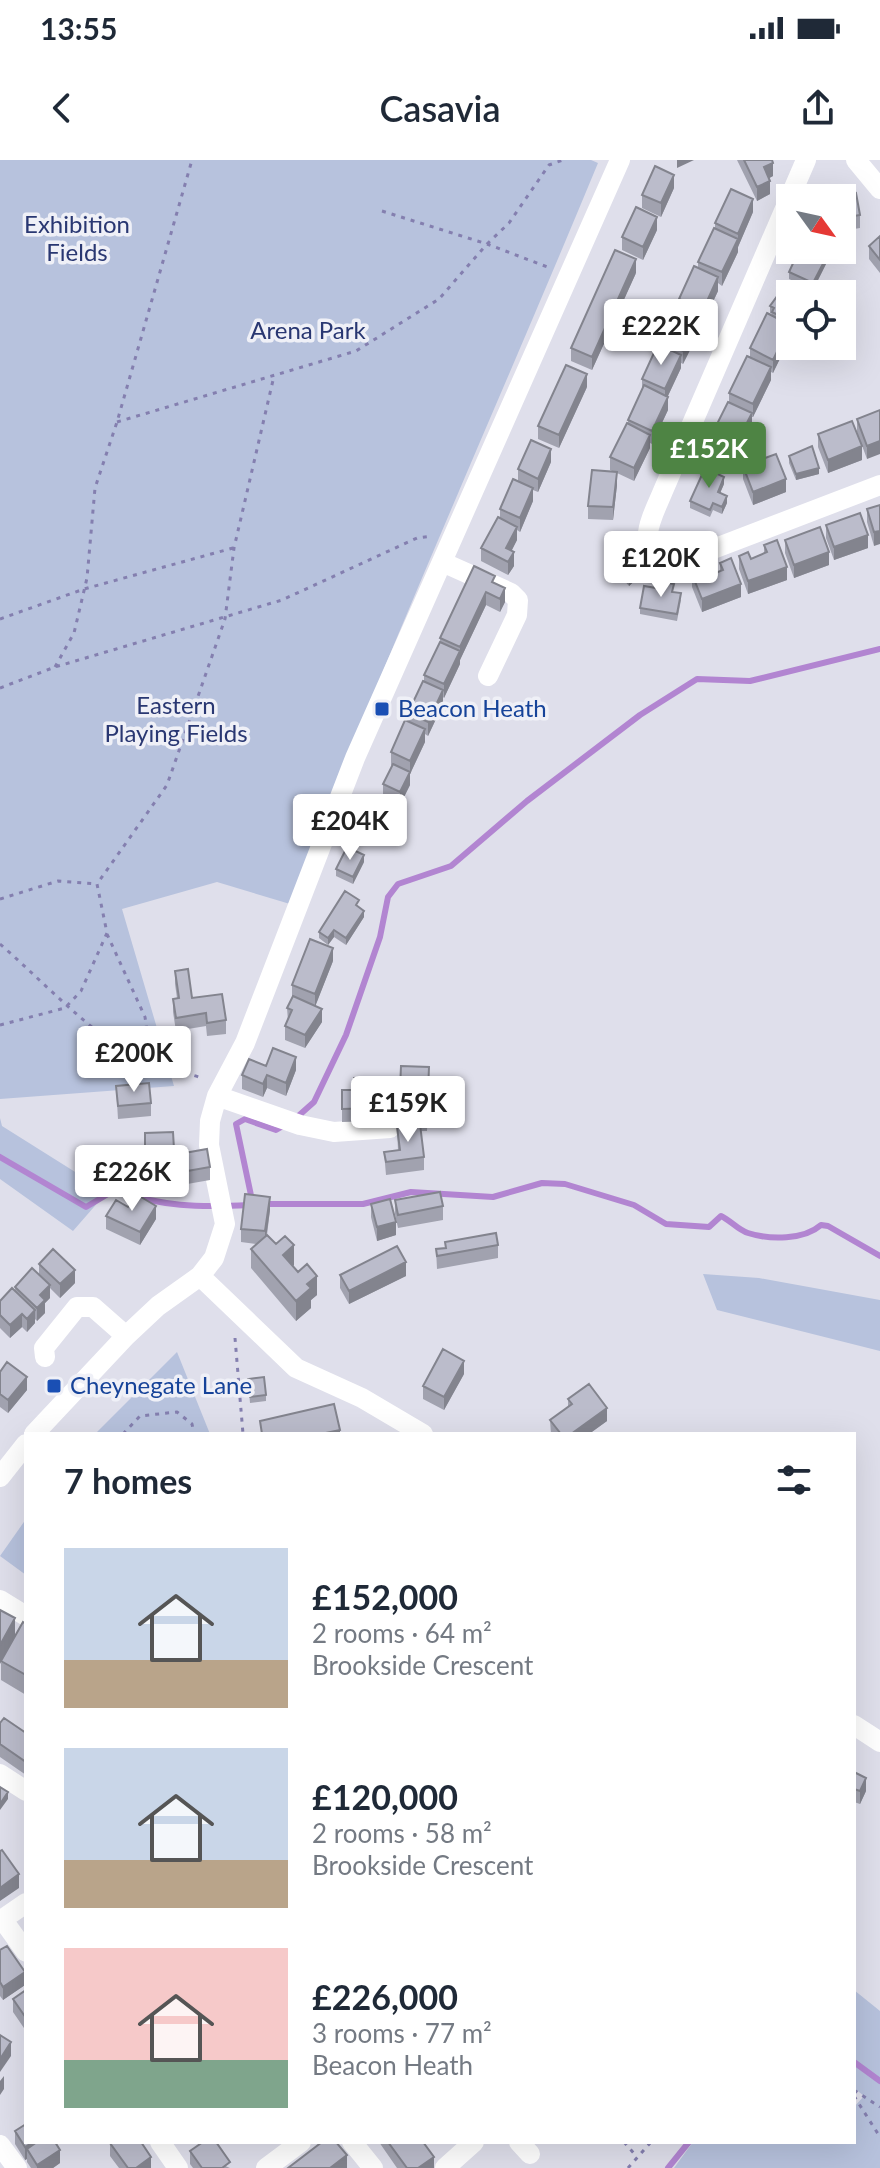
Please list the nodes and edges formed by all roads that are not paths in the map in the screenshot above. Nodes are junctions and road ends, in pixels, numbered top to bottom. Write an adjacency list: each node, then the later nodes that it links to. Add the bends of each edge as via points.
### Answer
1 (620, 160): 6 (street)
2 (806, 160): 5 (street, via 646,532 647,545 663,564 674,564)
3 (856, 160): 4 (street)
4 (880, 189)
5 (880, 485)
6 (442, 562): 7 (street, via 518,600 517,615); 8 (street, via 355,758 245,1043)
7 (488, 676)
8 (219, 1092): 9 (street, via 292,1122 334,1132); 10 (street, via 209,1145 222,1206 222,1238)
9 (390, 1128)
10 (200, 1276): 11 (street); 14 (street, via 296,1368)
11 (126, 1336): 12 (street, via 93,1307 77,1307 44,1348); 13 (street)
12 (45, 1357)
13 (36, 1432)
14 (420, 1432)
15 (24, 1446): 16 (street)
16 (1, 1472)
17 (0, 1600): 18 (street)
18 (24, 1615)
19 (856, 1726): 20 (street)
20 (880, 1742)
21 (0, 1774): 22 (street)
22 (24, 1790)
23 (24, 1904): 24 (street)
24 (1, 1921): 25 (street)
25 (24, 1950)
26 (161, 2144): 32 (street)
27 (298, 2144): 33 (street)
28 (354, 2144): 34 (street)
29 (472, 2144): 35 (street)
30 (0, 2145): 31 (street)
31 (17, 2168)
32 (178, 2168)
33 (266, 2168)
34 (373, 2168)
35 (445, 2168)

